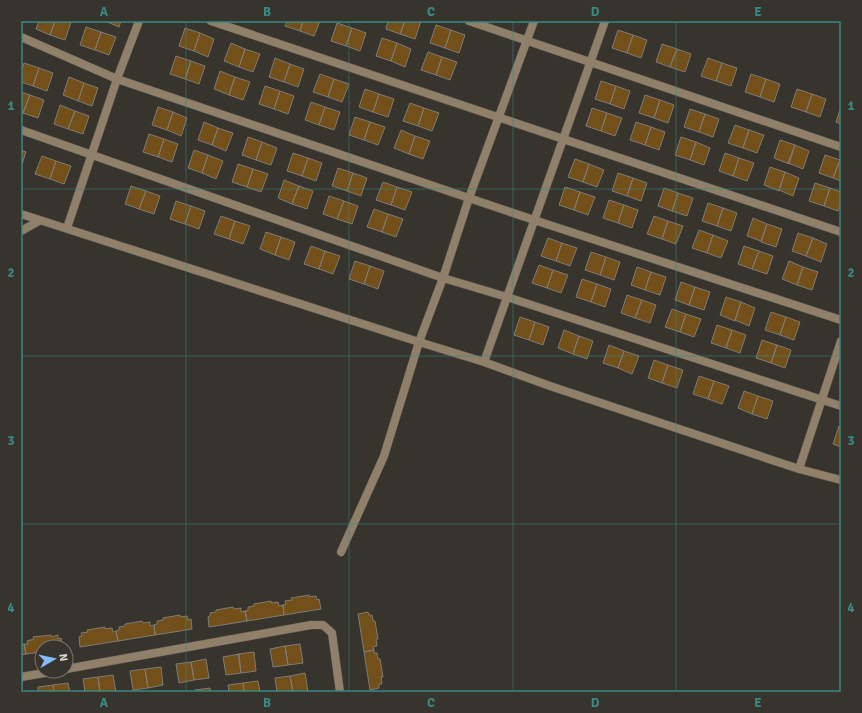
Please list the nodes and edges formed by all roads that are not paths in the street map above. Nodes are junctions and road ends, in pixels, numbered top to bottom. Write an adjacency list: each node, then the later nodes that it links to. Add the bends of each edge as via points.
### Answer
1 (139, 21): 9 (street)
2 (211, 21): 10 (street)
3 (469, 21): 7 (street)
4 (534, 21): 7 (street)
5 (604, 21): 8 (street)
6 (21, 37): 9 (street)
7 (527, 41): 8 (street); 10 (street)
8 (590, 62): 12 (street); 13 (street)
9 (117, 79): 14 (street); 15 (street)
10 (500, 117): 12 (street); 15 (street)
11 (21, 130): 14 (street)
12 (563, 139): 18 (street); 21 (street)
13 (841, 147)
14 (91, 154): 19 (street); 22 (street)
15 (469, 198): 18 (street); 22 (street)
16 (21, 214): 17 (street)
17 (39, 220): 19 (street); 20 (street)
18 (534, 220): 23 (street); 24 (street)
19 (67, 228): 26 (street)
20 (21, 231)
21 (841, 232)
22 (443, 278): 23 (street); 26 (street)
23 (507, 297): 27 (street); 28 (street)
24 (841, 320)
25 (841, 341): 28 (street)
26 (419, 342): 27 (street); 32 (street, via 384,456)
27 (484, 362): 30 (street)
28 (821, 400): 29 (street); 30 (street)
29 (841, 406)
30 (799, 469): 31 (street)
31 (841, 480)
32 (341, 552)
33 (74, 668): 36 (street, via 311,625 323,625 332,633)
34 (34, 675): 35 (street)
35 (21, 677)
36 (340, 692)

